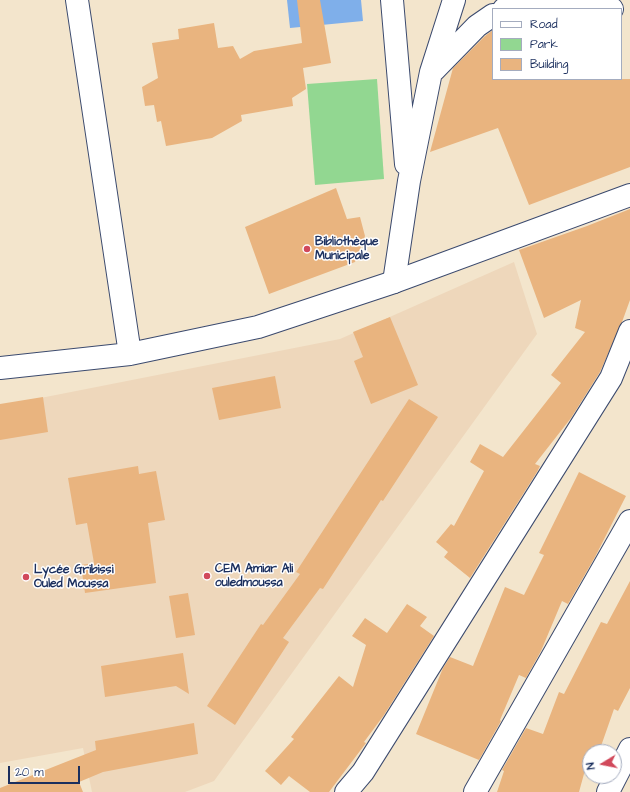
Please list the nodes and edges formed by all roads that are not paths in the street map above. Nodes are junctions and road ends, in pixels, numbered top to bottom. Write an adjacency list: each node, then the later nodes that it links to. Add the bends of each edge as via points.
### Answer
1 (77, 0): 12 (street)
2 (392, 0): 8 (street, via 404,156)
3 (454, 0): 7 (street)
4 (507, 8): 5 (street, via 534,0)
5 (605, 8)
6 (492, 16): 7 (street, via 477,26)
7 (431, 72): 8 (street)
8 (409, 181): 10 (street)
9 (630, 195): 10 (street)
10 (394, 282): 12 (street, via 258,327)
11 (630, 331): 16 (street, via 611,378 363,772)
12 (130, 354): 13 (street)
13 (0, 368)
14 (630, 521): 17 (street)
15 (630, 749): 18 (street)
16 (346, 792)
17 (476, 792)
18 (608, 792)

